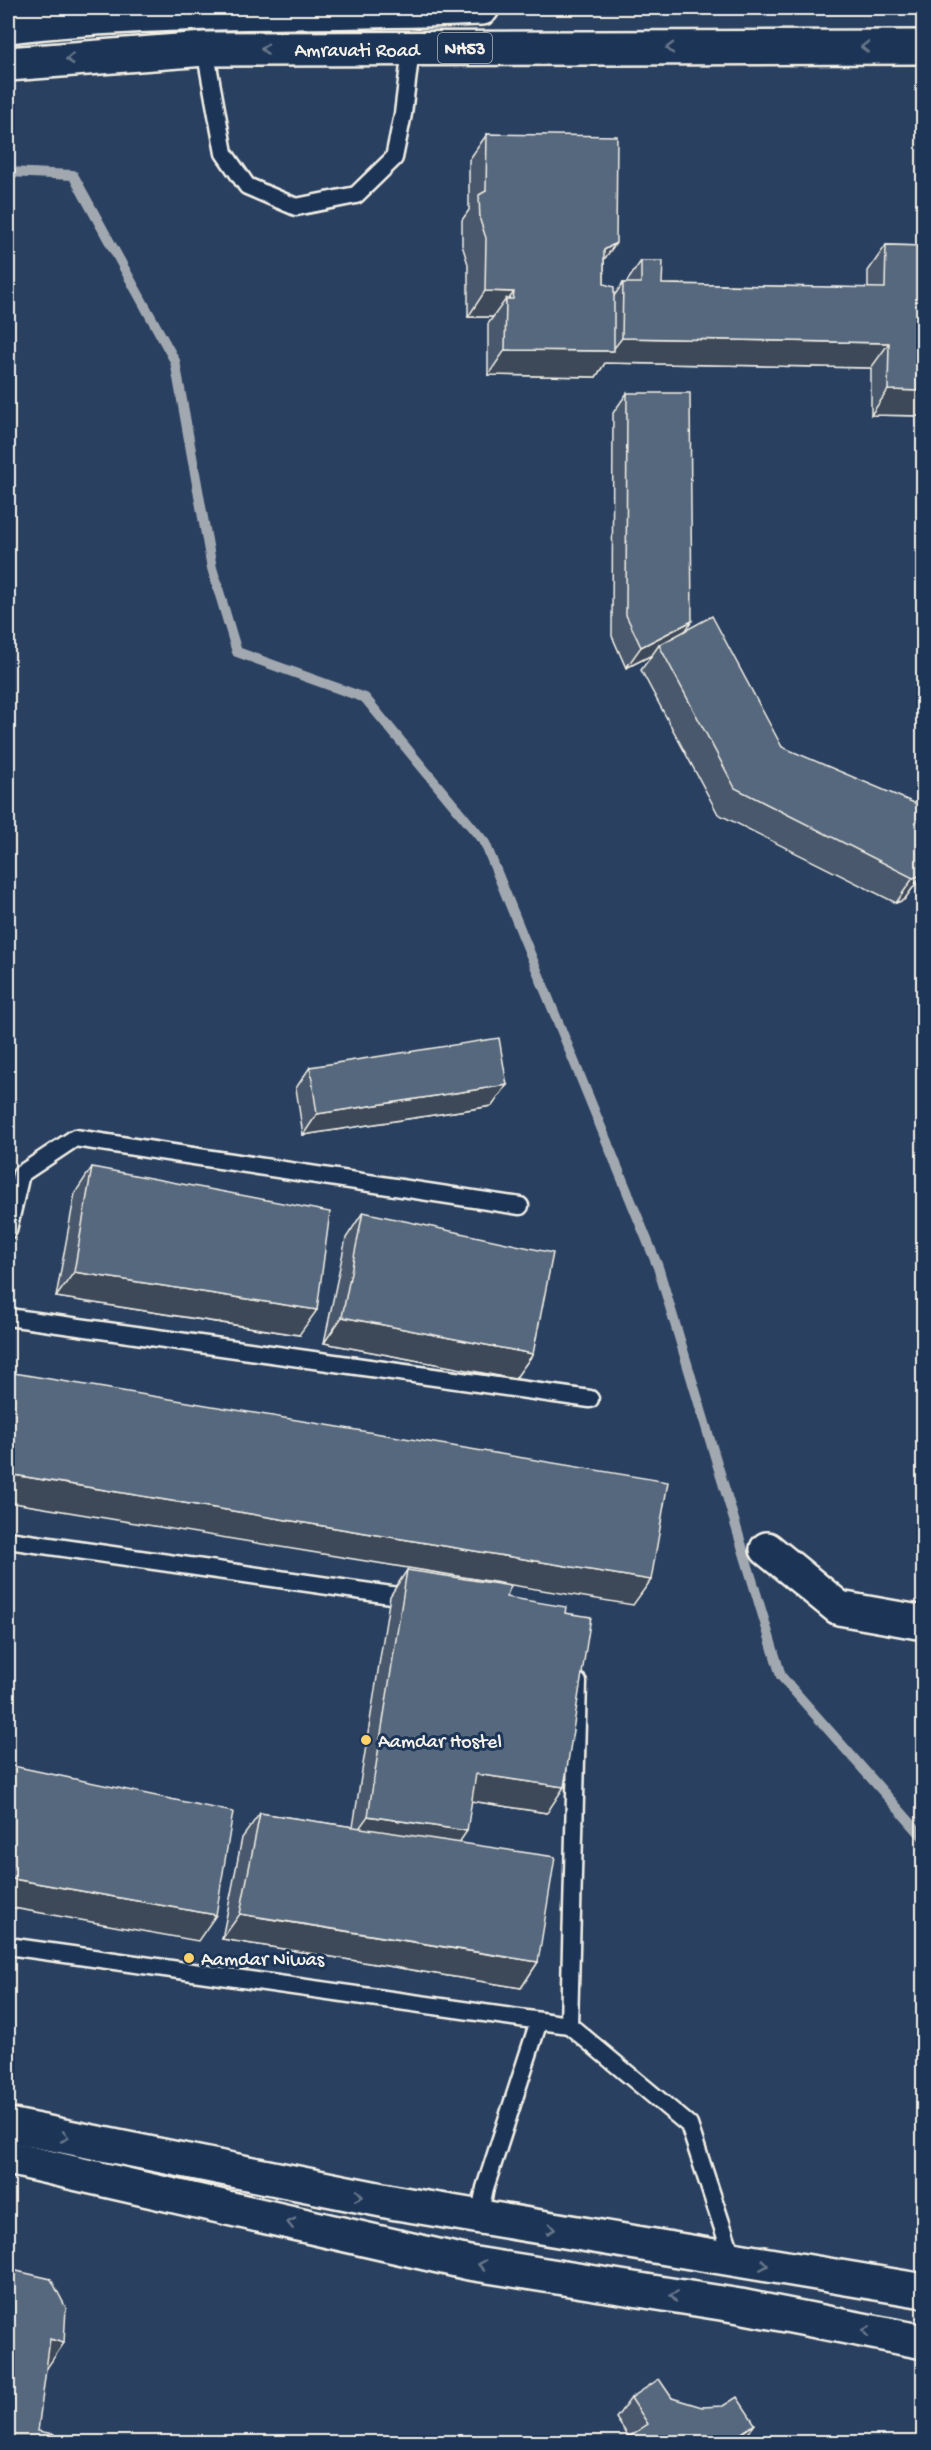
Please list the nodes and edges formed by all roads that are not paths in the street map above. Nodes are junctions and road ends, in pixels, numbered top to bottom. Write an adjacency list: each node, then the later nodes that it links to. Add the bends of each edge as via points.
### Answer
1 (482, 8): 2 (main road, via 232,13)
2 (8, 26)
3 (924, 47): 4 (main road, Amravati Road / NH53, one-way to 4)
4 (411, 48): 5 (main road, Amravati Road / NH53, one-way to 5); 5 (lane, via 394,158 356,195 296,207 247,186 224,153)
5 (205, 49): 6 (main road, Amravati Road / NH53, one-way to 6)
6 (8, 64)
7 (520, 1206): 8 (lane, via 75,1138 21,1174)
8 (8, 1230)
9 (8, 1317): 10 (lane)
10 (590, 1399)
11 (8, 1540): 13 (lane)
12 (767, 1550): 14 (main road, via 838,1608)
13 (428, 1600)
14 (924, 1623)
15 (579, 1669): 18 (lane)
16 (8, 1946): 17 (lane)
17 (539, 2021): 18 (lane); 21 (lane)
18 (569, 2025): 22 (lane, via 688,2125)
19 (8, 2125): 21 (main road, one-way to 21)
20 (8, 2158): 24 (main road, one-way to 20, via 740,2306 469,2263)
21 (479, 2217): 22 (main road, one-way to 22)
22 (733, 2259): 23 (main road, one-way to 23)
23 (924, 2290)
24 (924, 2342)

